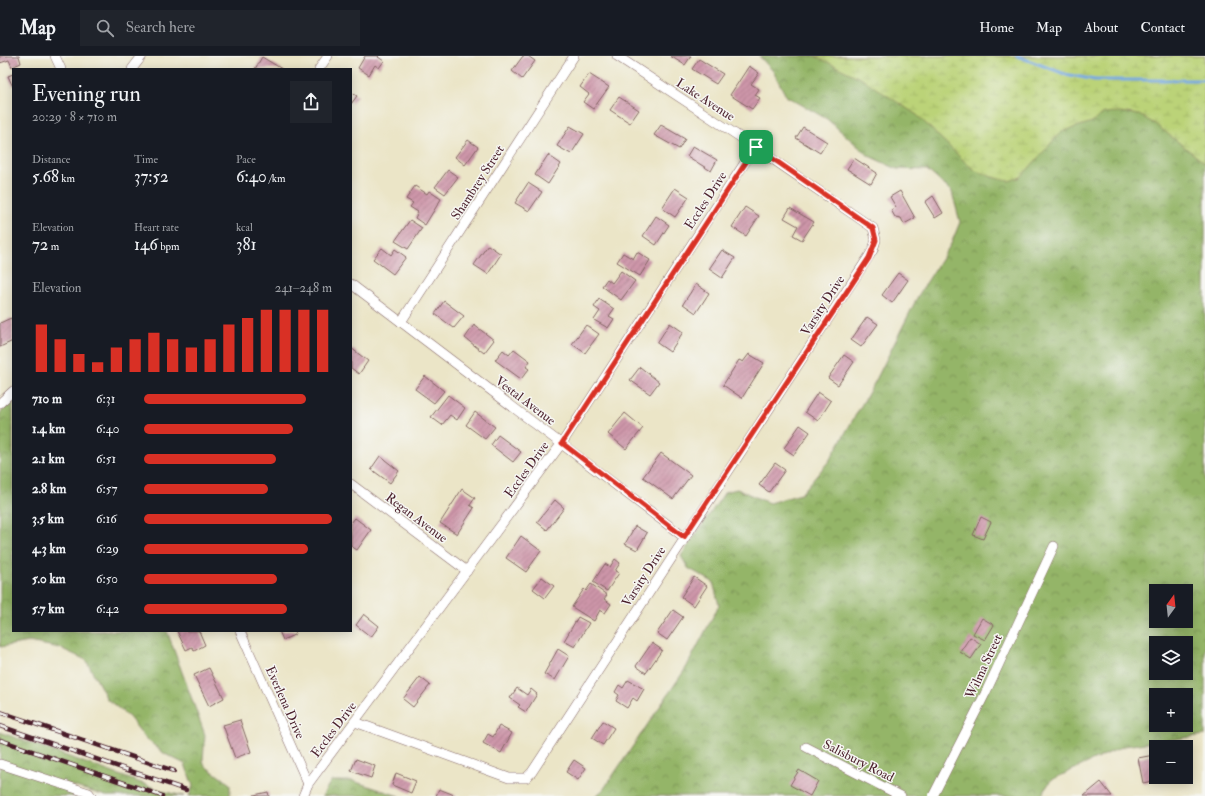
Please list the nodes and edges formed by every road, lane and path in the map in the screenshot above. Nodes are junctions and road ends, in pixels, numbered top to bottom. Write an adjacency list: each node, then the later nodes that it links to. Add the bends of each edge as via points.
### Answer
1 (55, 56): 6 (street)
2 (142, 56): 7 (street)
3 (328, 56): 8 (street)
4 (574, 56): 12 (street, Shambrey Street)
5 (617, 56): 9 (street, Lake Avenue)
6 (61, 68)
7 (133, 68)
8 (320, 68)
9 (756, 147): 10 (street, Lake Avenue, via 873,228); 15 (street, Eccles Drive)
10 (876, 234): 17 (street, Varsity Drive, via 869,258)
11 (352, 285): 12 (street, Vestal Avenue)
12 (401, 322): 15 (street, Vestal Avenue)
13 (12, 392): 14 (street)
14 (0, 403)
15 (562, 443): 17 (street, Vestal Avenue); 19 (street, Eccles Drive)
16 (352, 485): 19 (street, Regan Avenue)
17 (684, 537): 21 (street, Varsity Drive, via 526,778 509,778)
18 (1054, 546): 28 (street, Wilma Street, via 985,694)
19 (467, 571): 21 (street, Eccles Drive)
20 (240, 632): 24 (street, Everlena Drive)
21 (354, 722): 24 (street, Eccles Drive)
22 (806, 747): 27 (street, Salisbury Road)
23 (0, 764): 25 (street)
24 (308, 784): 26 (street, Eccles Drive)
25 (90, 795)
26 (302, 796)
27 (901, 796)
28 (933, 796)

